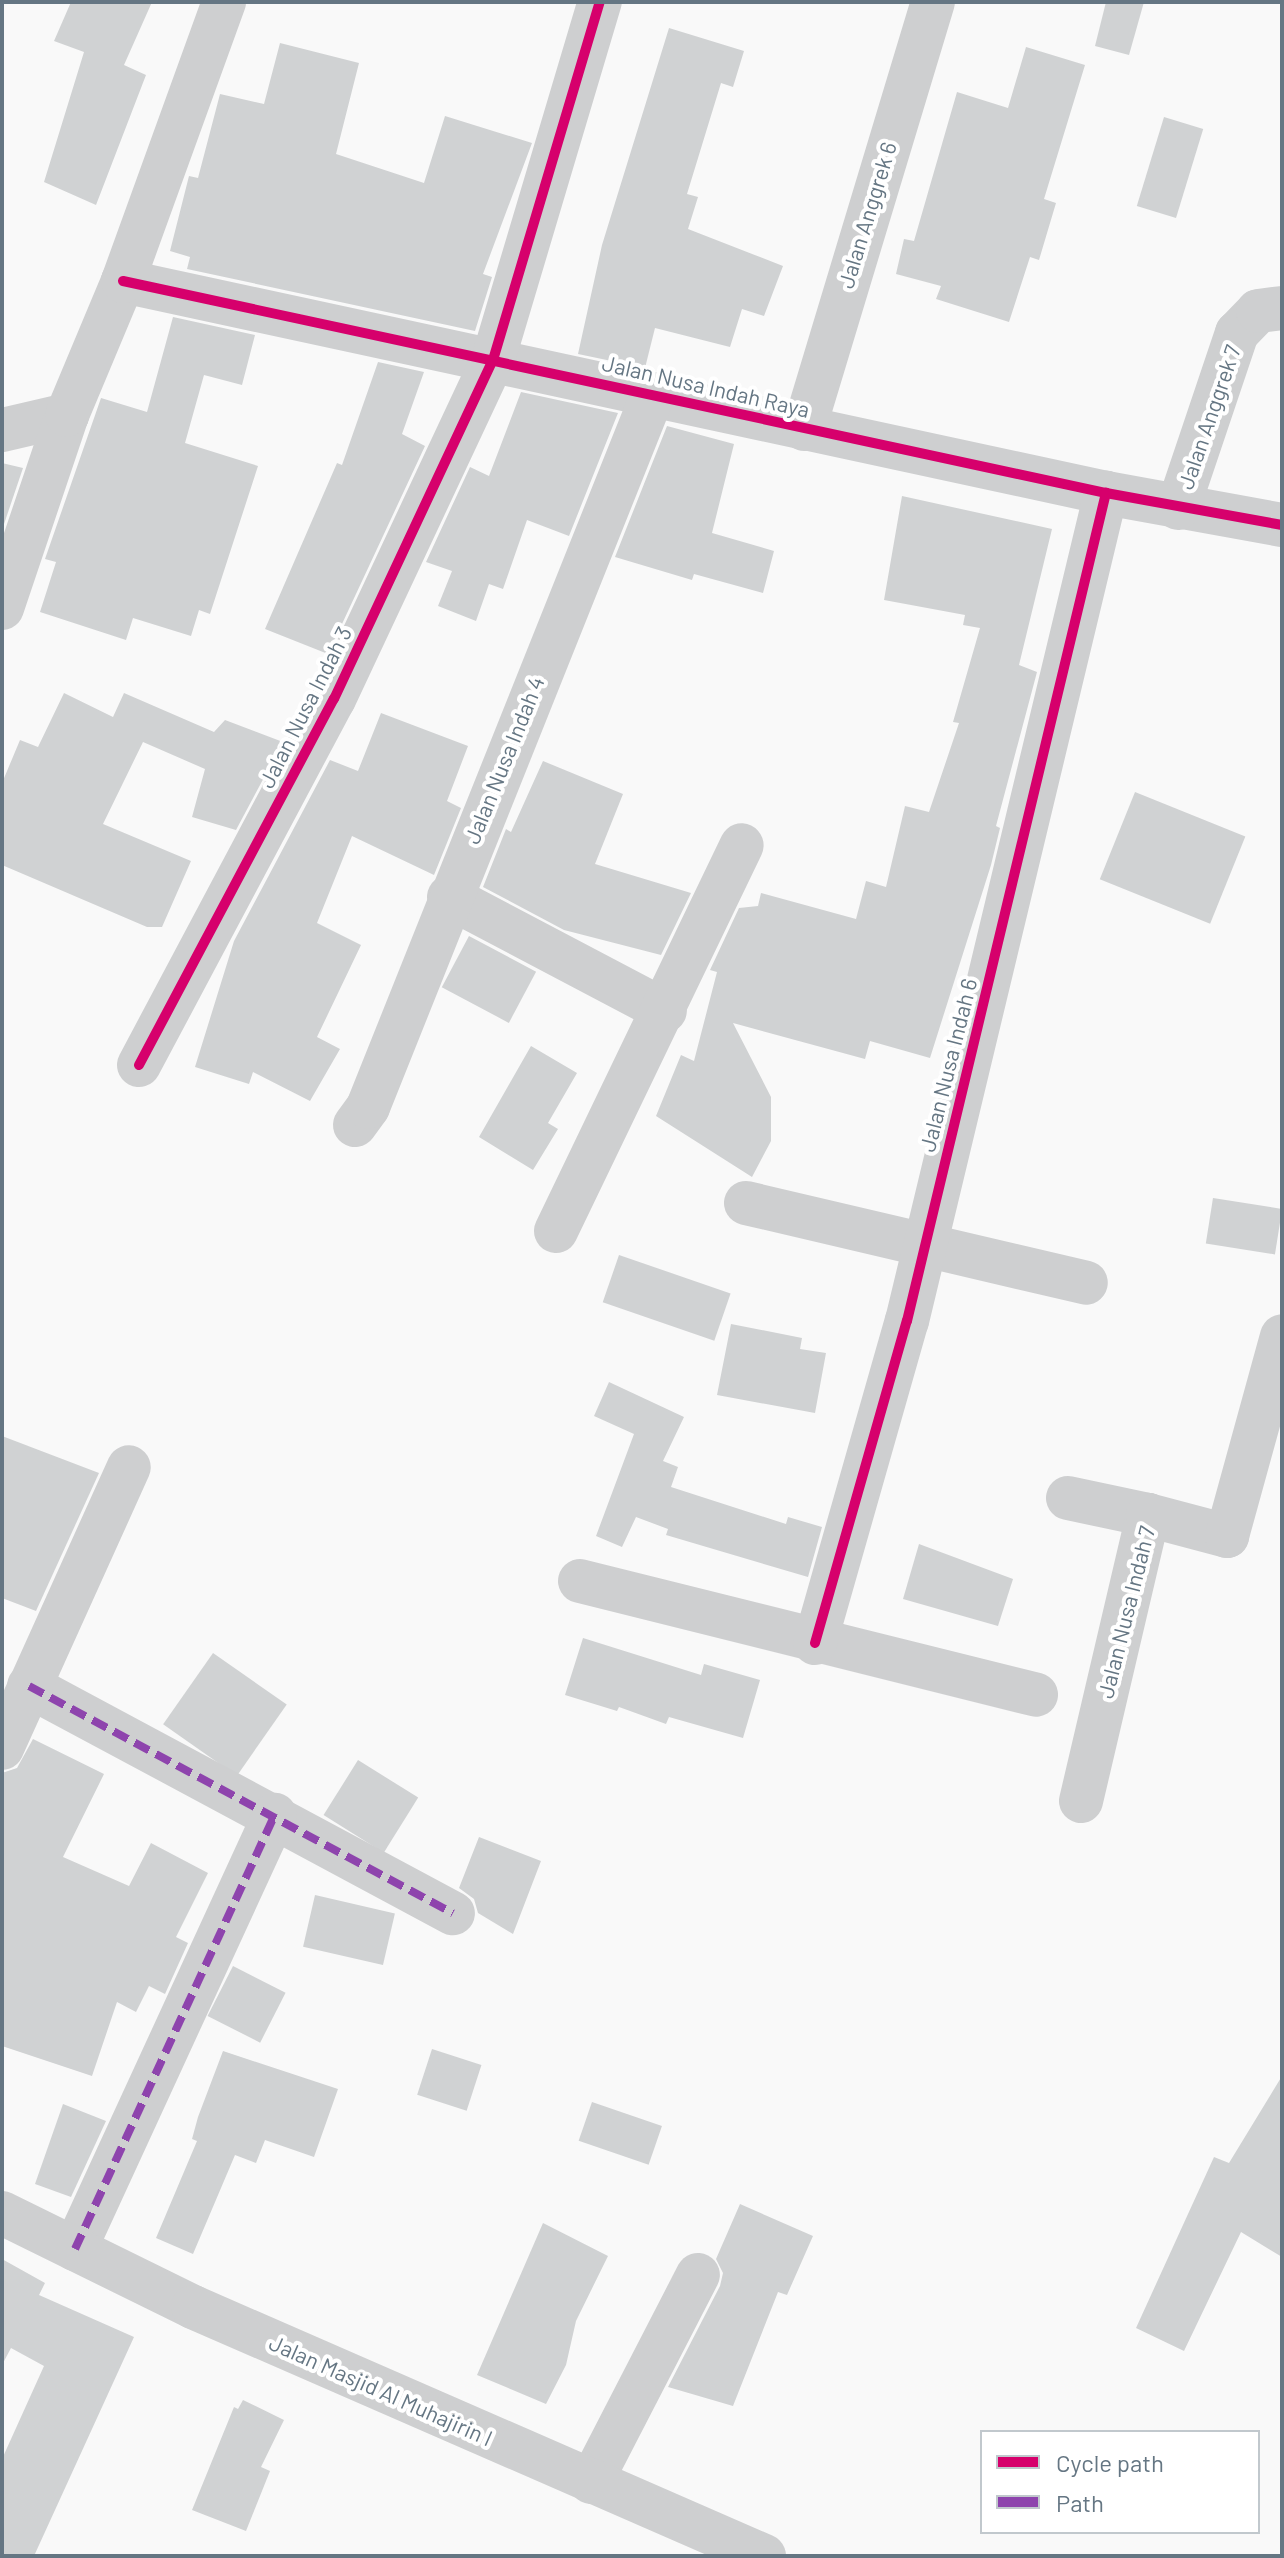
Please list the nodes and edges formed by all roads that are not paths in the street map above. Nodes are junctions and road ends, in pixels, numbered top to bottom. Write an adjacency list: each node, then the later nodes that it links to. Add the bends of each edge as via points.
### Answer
1 (224, 2): 4 (street)
2 (600, 2): 6 (street, Jalan Nusa Indah 3)
3 (933, 2): 9 (street, Jalan Anggrek 6)
4 (123, 281): 6 (street, Jalan Nusa Indah Raya); 8 (street)
5 (1282, 308): 12 (street, Jalan Anggrek 7, via 1258,311 1237,333)
6 (493, 360): 7 (street, Jalan Nusa Indah Raya); 18 (street, Jalan Nusa Indah 3, via 334,699)
7 (653, 394): 9 (street, Jalan Nusa Indah Raya); 16 (street, Jalan Nusa Indah 4)
8 (67, 415): 10 (street); 14 (street)
9 (804, 429): 11 (street, Jalan Nusa Indah Raya)
10 (2, 430)
11 (1106, 493): 12 (street, Jalan Nusa Indah Raya); 22 (street, Jalan Nusa Indah 6)
12 (1178, 508): 13 (street, Jalan Nusa Indah Raya)
13 (1282, 525)
14 (2, 608)
15 (742, 845): 17 (street)
16 (449, 897): 17 (street); 19 (street, Jalan Nusa Indah 4, via 368,1107)
17 (665, 1011): 21 (street)
18 (139, 1065)
19 (355, 1125)
20 (746, 1203): 22 (street)
21 (556, 1231)
22 (925, 1247): 23 (street); 29 (street, Jalan Nusa Indah 6)
23 (1086, 1283)
24 (1282, 1336): 27 (street, Jalan Nusa Indah 7, via 1227,1536)
25 (129, 1467): 30 (street)
26 (1068, 1498): 27 (street)
27 (1148, 1515): 33 (street, Jalan Nusa Indah 7)
28 (580, 1581): 29 (street)
29 (815, 1643): 31 (street)
30 (29, 1686): 32 (street); 34 (street)
31 (1036, 1695)
32 (2, 1748)
33 (1081, 1801)
34 (275, 1815): 35 (street); 37 (street)
35 (453, 1913)
36 (2, 2213): 37 (street, Jalan Masjid Al Muhajirin I)
37 (75, 2249): 39 (street, Jalan Masjid Al Muhajirin I, via 193,2307)
38 (698, 2275): 39 (street)
39 (591, 2482): 40 (street, Jalan Masjid Al Muhajirin I)
40 (708, 2543): 41 (street, Jalan Masjid Al Muhajirin I)
41 (764, 2556)

